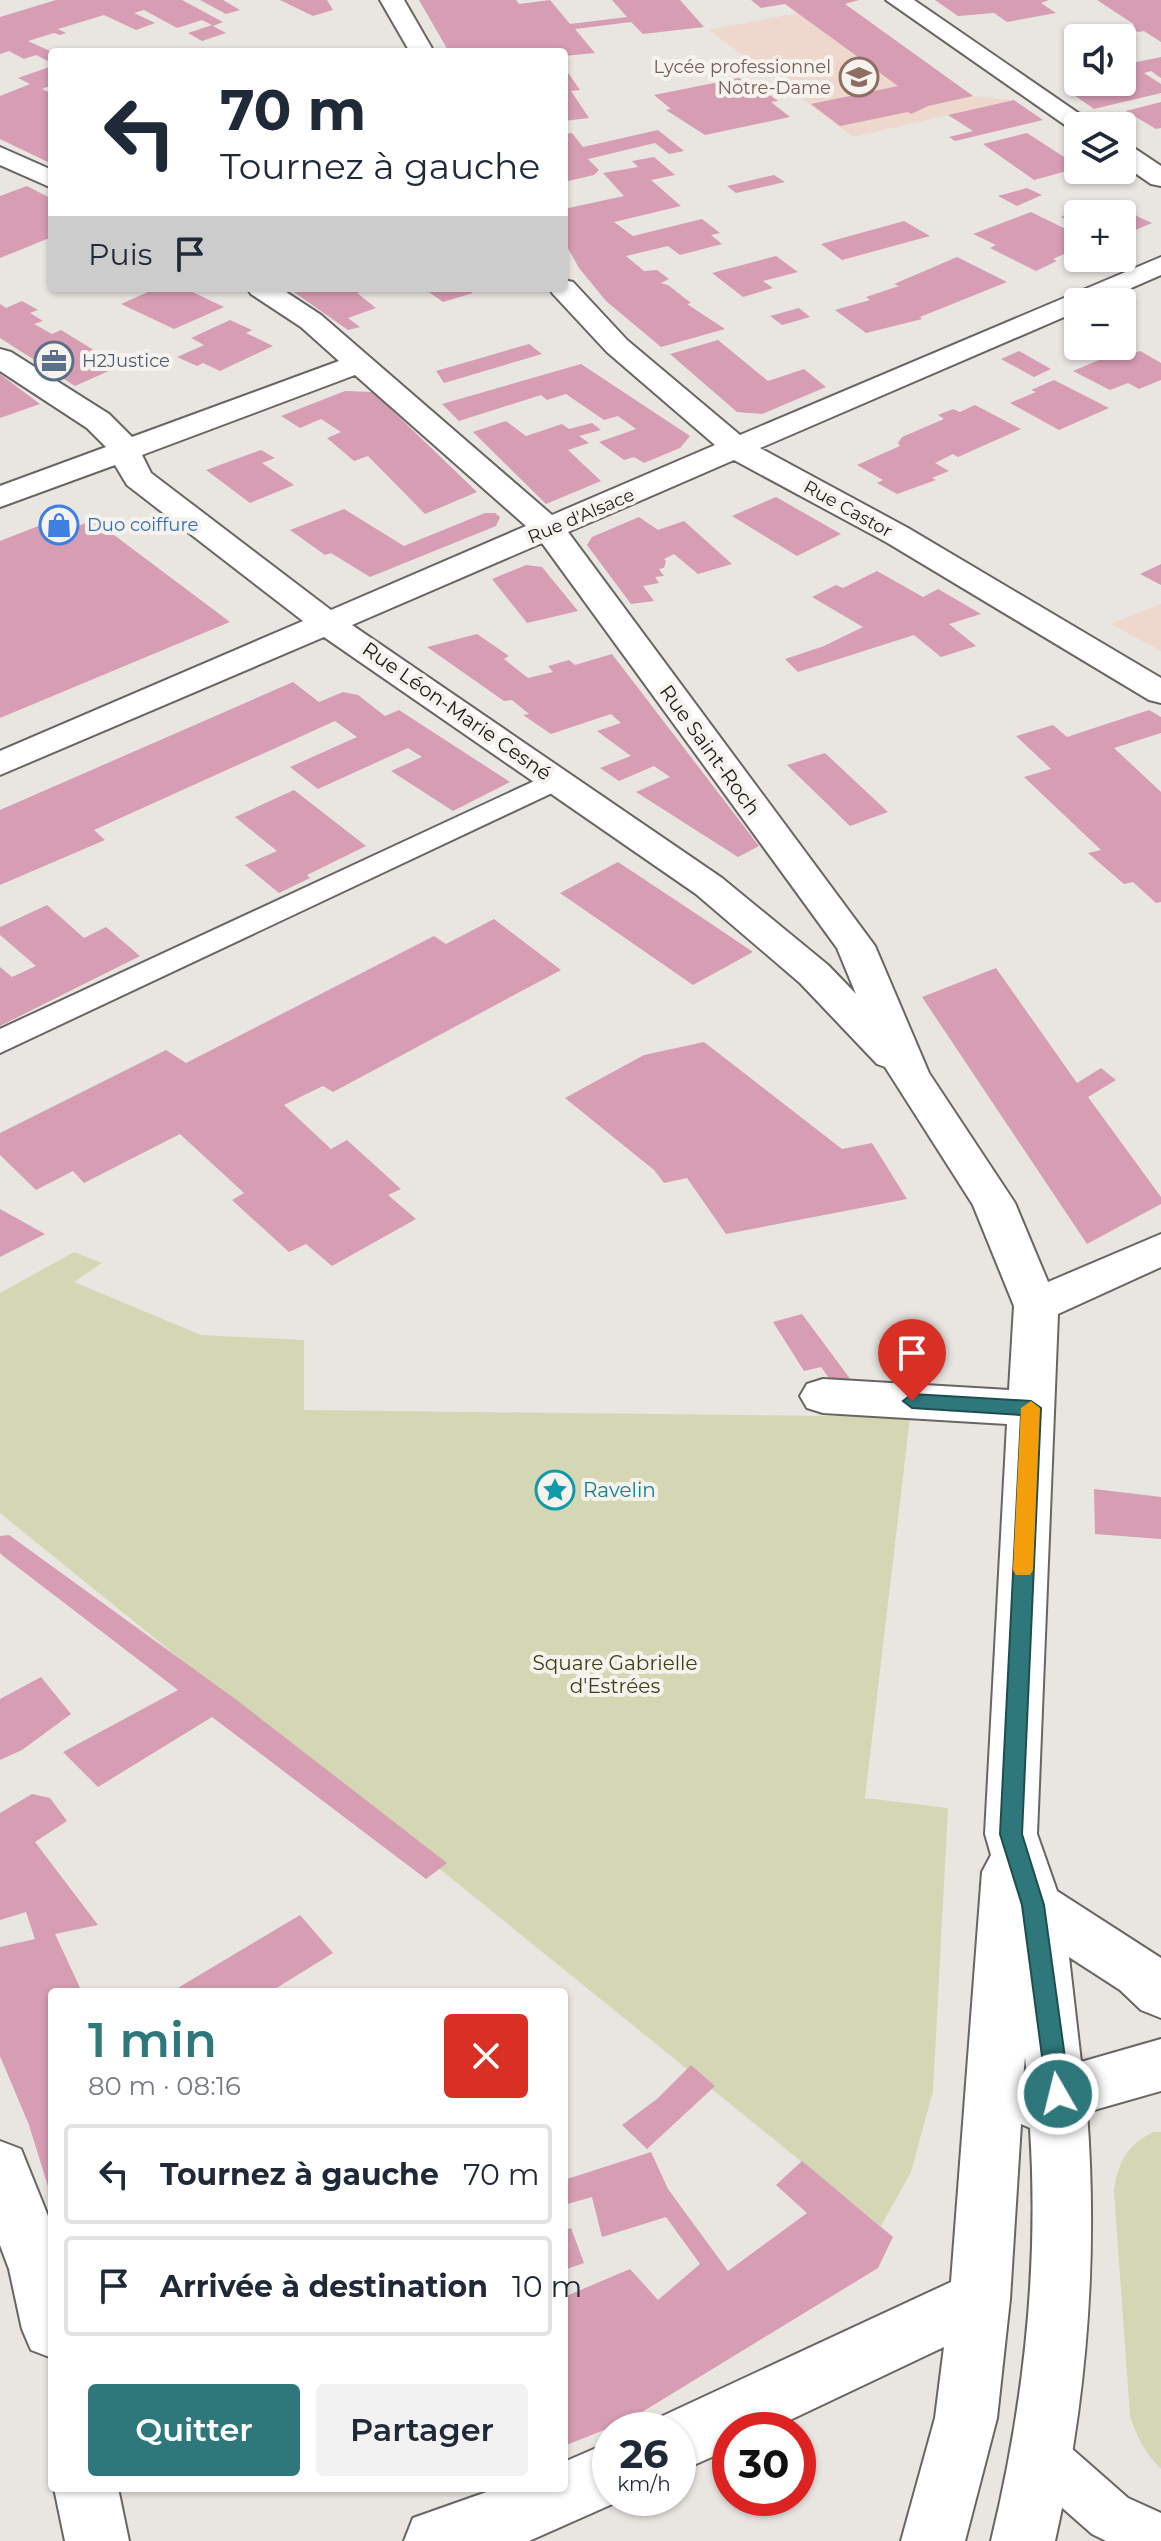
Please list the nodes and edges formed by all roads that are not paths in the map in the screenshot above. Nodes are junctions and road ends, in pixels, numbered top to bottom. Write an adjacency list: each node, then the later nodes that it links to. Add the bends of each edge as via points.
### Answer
1 (392, 0): 3 (street)
2 (898, 0): 4 (street)
3 (420, 48)
4 (1064, 112)
5 (0, 155): 7 (street)
6 (1136, 161): 8 (street)
7 (43, 176): 9 (street)
8 (1161, 178)
9 (0, 184)
10 (1161, 265): 16 (street, Rue d'Alsace)
11 (267, 292): 14 (street, Rue Saint-Roch, via 311,321)
12 (567, 292): 16 (street, Rue Castor, via 617,346)
13 (0, 358): 15 (street, Rue Léon-Marie Cesné, via 98,421)
14 (358, 364): 15 (street); 18 (street, Rue Saint-Roch)
15 (120, 445): 17 (street); 19 (street, Rue Léon-Marie Cesné, via 138,478)
16 (738, 449): 18 (street, Rue d'Alsace); 20 (street, Rue Castor, via 897,535)
17 (0, 497)
18 (549, 529): 19 (street, Rue d'Alsace); 24 (street, Rue Saint-Roch, via 856,946)
19 (328, 624): 21 (street, Rue d'Alsace); 22 (street, Rue Léon-Marie Cesné)
20 (1161, 693)
21 (0, 764)
22 (556, 780): 23 (lane); 24 (street, Rue Léon-Marie Cesné, via 757,925 814,974)
23 (0, 1042)
24 (909, 1075): 26 (street, Rue Saint-Roch, via 994,1203)
25 (1161, 1249): 26 (street)
26 (1036, 1306): 28 (street)
27 (823, 1396): 28 (street)
28 (1031, 1408): 29 (street)
29 (1011, 1834): 30 (street); 34 (street)
30 (1033, 1905): 31 (street, via 1139,1973); 33 (street)
31 (1161, 1993)
32 (1161, 2065): 33 (street)
33 (1058, 2094): 34 (street); 39 (street, via 1063,2280)
34 (994, 2112): 36 (street)
35 (0, 2168): 37 (street, via 39,2269)
36 (980, 2299): 38 (street); 42 (street, via 966,2418)
37 (48, 2311)
38 (696, 2433)
39 (1044, 2458): 43 (lane, via 1110,2516); 46 (street)
40 (592, 2482): 45 (street, via 547,2503)
41 (87, 2492): 44 (street)
42 (937, 2537)
43 (1161, 2540)
44 (97, 2541)
45 (436, 2541)
46 (1023, 2541)

